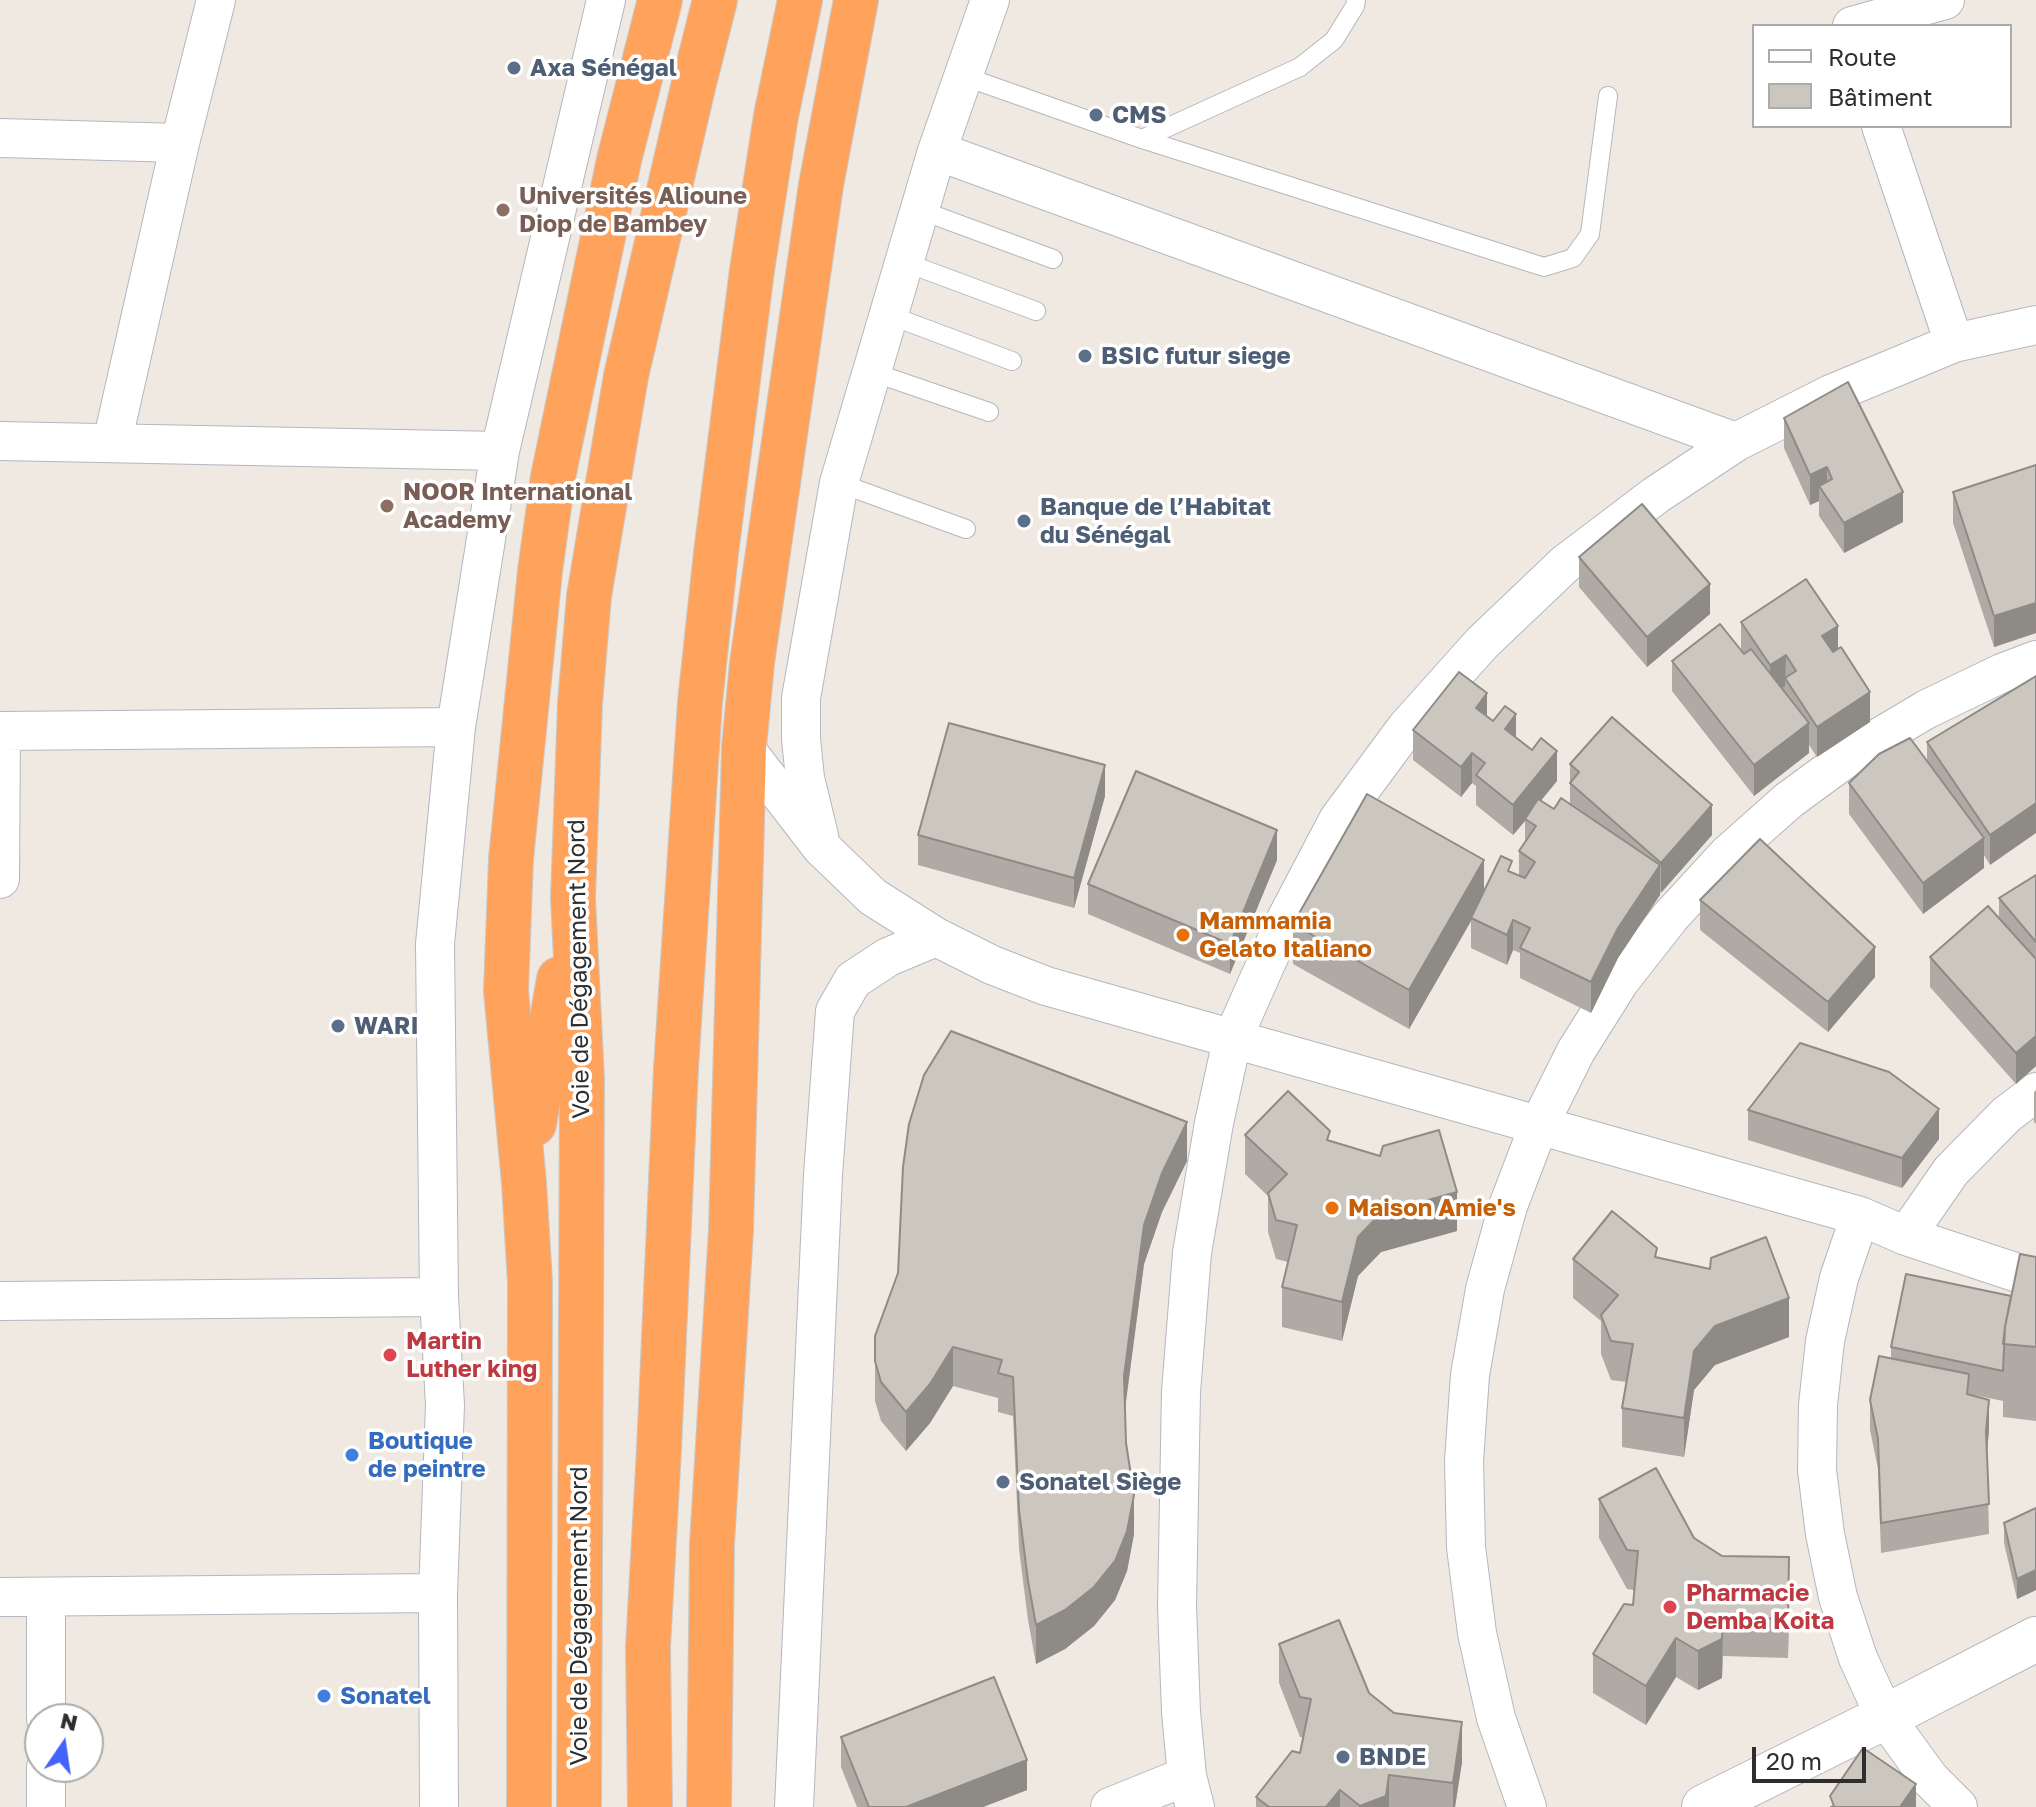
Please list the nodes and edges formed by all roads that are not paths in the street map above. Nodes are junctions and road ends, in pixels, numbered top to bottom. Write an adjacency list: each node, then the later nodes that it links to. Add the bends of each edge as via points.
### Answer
1 (216, 0): 18 (street)
2 (606, 0): 33 (street)
3 (660, 0): 48 (highway, via 584,324 540,571 511,859 506,991)
4 (715, 0): 42 (highway, Voie de Dégagement Nord, via 626,376 589,596)
5 (800, 0): 45 (highway, via 752,270 700,702)
6 (856, 0): 39 (highway, via 821,185)
7 (990, 0): 13 (street)
8 (1356, 0): 17 (lane, via 1334,40 1300,67)
9 (1839, 0): 11 (street)
10 (1945, 0): 12 (street)
11 (1848, 24)
12 (1856, 24)
13 (963, 76): 17 (lane); 19 (street)
14 (1608, 96): 17 (lane, via 1590,234 1573,258 1544,267)
15 (1882, 128): 26 (street)
16 (0, 138): 18 (street)
17 (1142, 139)
18 (180, 143): 32 (street)
19 (937, 151): 20 (street); 31 (street)
20 (920, 210): 21 (lane); 22 (street)
21 (1053, 259)
22 (904, 262): 23 (lane); 24 (street)
23 (1036, 311)
24 (889, 315): 27 (lane); 28 (street)
25 (2036, 325): 26 (street)
26 (1954, 343): 31 (street, via 1831,394)
27 (1012, 361)
28 (872, 372): 29 (lane); 34 (street)
29 (989, 412)
30 (0, 441): 32 (street)
31 (1736, 442): 44 (street, via 1565,564 1482,643 1406,728 1338,820)
32 (112, 443): 33 (street)
33 (500, 451): 37 (street)
34 (839, 483): 35 (lane); 40 (street, via 801,698 805,778)
35 (966, 529)
36 (2036, 660): 47 (street, via 1927,709 1856,751 1727,855 1620,981 1576,1051)
37 (456, 727): 38 (street); 52 (street, via 435,944)
38 (0, 731): 41 (street)
39 (744, 747): 40 (street); 54 (highway)
40 (821, 847): 43 (street, via 873,897)
41 (0, 879)
42 (573, 898): 48 (highway); 66 (highway, Voie de Dégagement Nord, via 582,1080)
43 (936, 937): 44 (street, via 1046,986); 69 (street, via 888,957 853,980 835,1011)
44 (1232, 1040): 47 (street); 62 (street, via 1192,1253 1181,1392 1177,1606)
45 (676, 1068): 54 (highway); 67 (highway, via 648,1647)
46 (2036, 1092): 50 (street, via 1951,1171)
47 (1539, 1125): 49 (street); 71 (street, via 1508,1206 1485,1289 1470,1375 1464,1461 1466,1547 1477,1633 1496,1718)
48 (524, 1183): 65 (highway, via 530,1282)
49 (1860, 1216): 50 (street); 60 (street, via 1825,1341 1817,1470 1838,1597)
50 (1906, 1236): 51 (street)
51 (2036, 1279)
52 (439, 1297): 53 (street); 55 (street, via 445,1405)
53 (0, 1301)
54 (723, 1371): 68 (highway, via 712,1544)
55 (438, 1593): 57 (street); 64 (street)
56 (0, 1597): 57 (street)
57 (46, 1597): 59 (street)
58 (2036, 1639): 60 (street)
59 (46, 1703)
60 (1885, 1717): 72 (street); 73 (street, via 1930,1779)
61 (46, 1783): 63 (street)
62 (1191, 1792): 70 (street)
63 (46, 1807)
64 (439, 1807)
65 (529, 1807)
66 (579, 1807)
67 (650, 1807)
68 (709, 1807)
69 (794, 1807)
70 (1110, 1807)
71 (1527, 1807)
72 (1704, 1807)
73 (1958, 1807)

